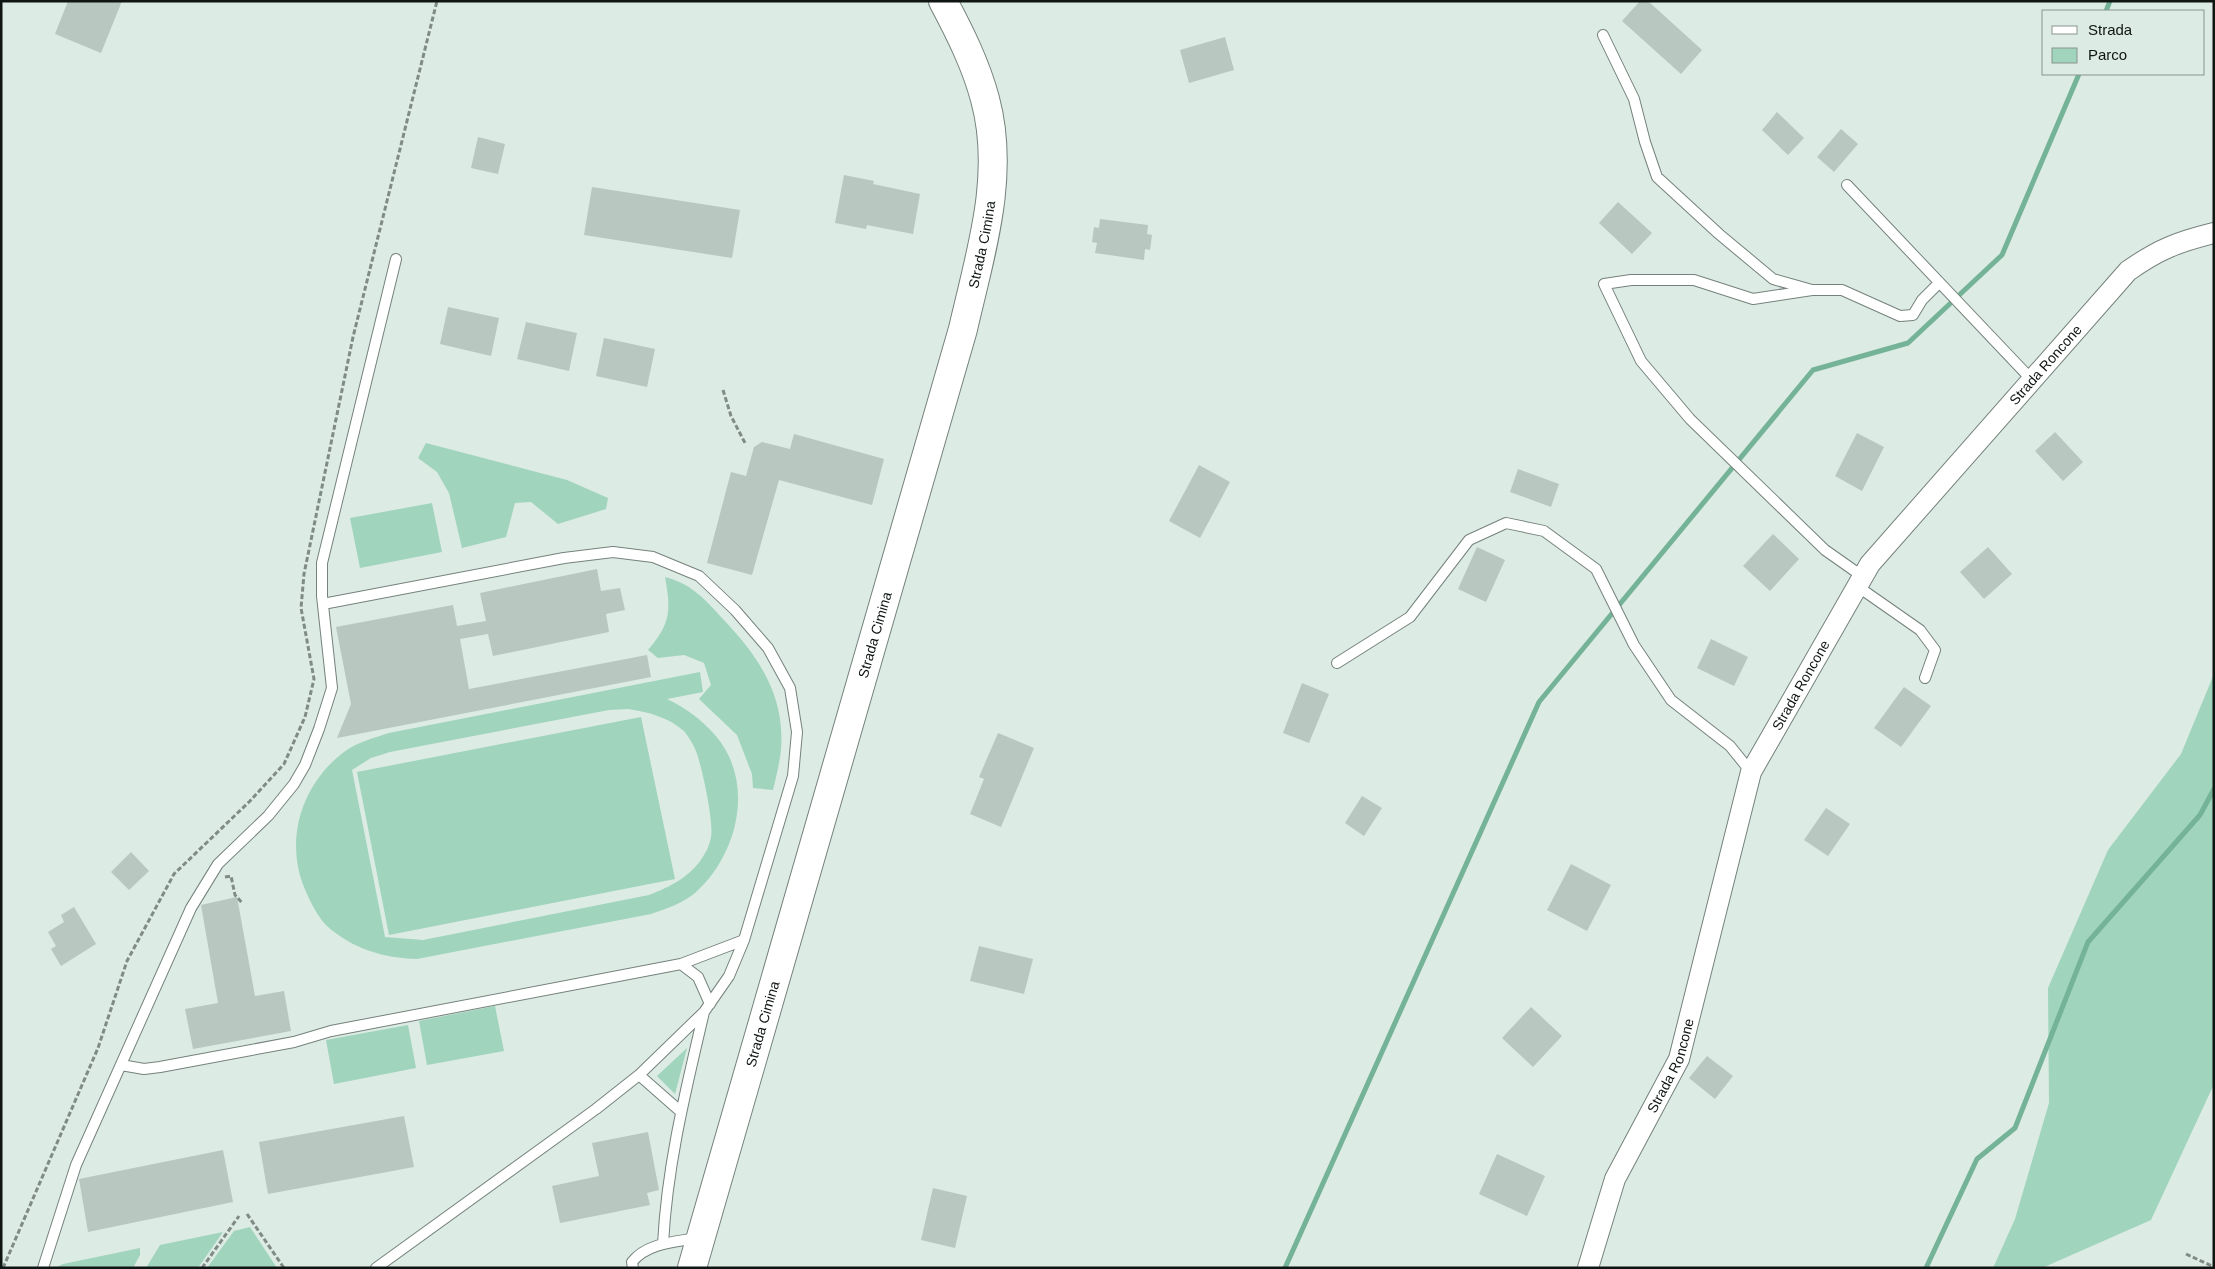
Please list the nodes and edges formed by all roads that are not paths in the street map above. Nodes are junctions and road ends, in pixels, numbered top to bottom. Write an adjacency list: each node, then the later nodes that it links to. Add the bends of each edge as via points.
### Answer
1 (943, 1): 21 (main road, Strada Cimina, via 973,64 986,101 993,169 990,206 963,329)
2 (1603, 35): 7 (lane, via 1634,99 1657,176 1773,279)
3 (1847, 185): 6 (lane)
4 (2214, 233): 8 (street, Strada Roncone, via 2155,252 2128,271)
5 (396, 259): 10 (lane, via 322,563)
6 (1940, 283): 7 (lane, via 1922,300 1913,315 1900,316 1842,290); 8 (lane)
7 (1812, 290): 9 (lane, via 1753,299 1694,280 1631,280 1604,284 1641,361 1690,419)
8 (2032, 380): 9 (street, Strada Roncone, via 1870,564)
9 (1860, 581): 12 (lane, via 1920,630 1935,650); 13 (street, Strada Roncone)
10 (323, 604): 14 (lane, via 564,558 614,552 653,557 699,576 768,648 790,688 797,732 793,776); 18 (lane, via 332,688 305,766 268,816 205,881)
11 (1337, 663): 13 (lane, via 1410,618 1469,540 1506,523 1544,531 1596,569 1634,645 1671,700 1730,746)
12 (1925, 678)
13 (1752, 772): 27 (street, Strada Roncone, via 1680,1059 1615,1179)
14 (744, 940): 15 (lane); 16 (lane, via 729,976)
15 (682, 964): 16 (lane, via 698,977); 18 (lane, via 160,1067 144,1069)
16 (710, 1004): 17 (lane)
17 (704, 1012): 19 (lane); 20 (lane)
18 (121, 1065): 23 (lane, via 76,1165)
19 (639, 1075): 20 (lane); 24 (lane)
20 (680, 1112): 22 (lane, via 667,1189)
21 (701, 1238): 22 (lane); 26 (main road, Strada Cimina)
22 (663, 1244): 25 (lane, via 639,1253 632,1262)
23 (43, 1268)
24 (376, 1268)
25 (633, 1268)
26 (692, 1268)
27 (1588, 1268)

